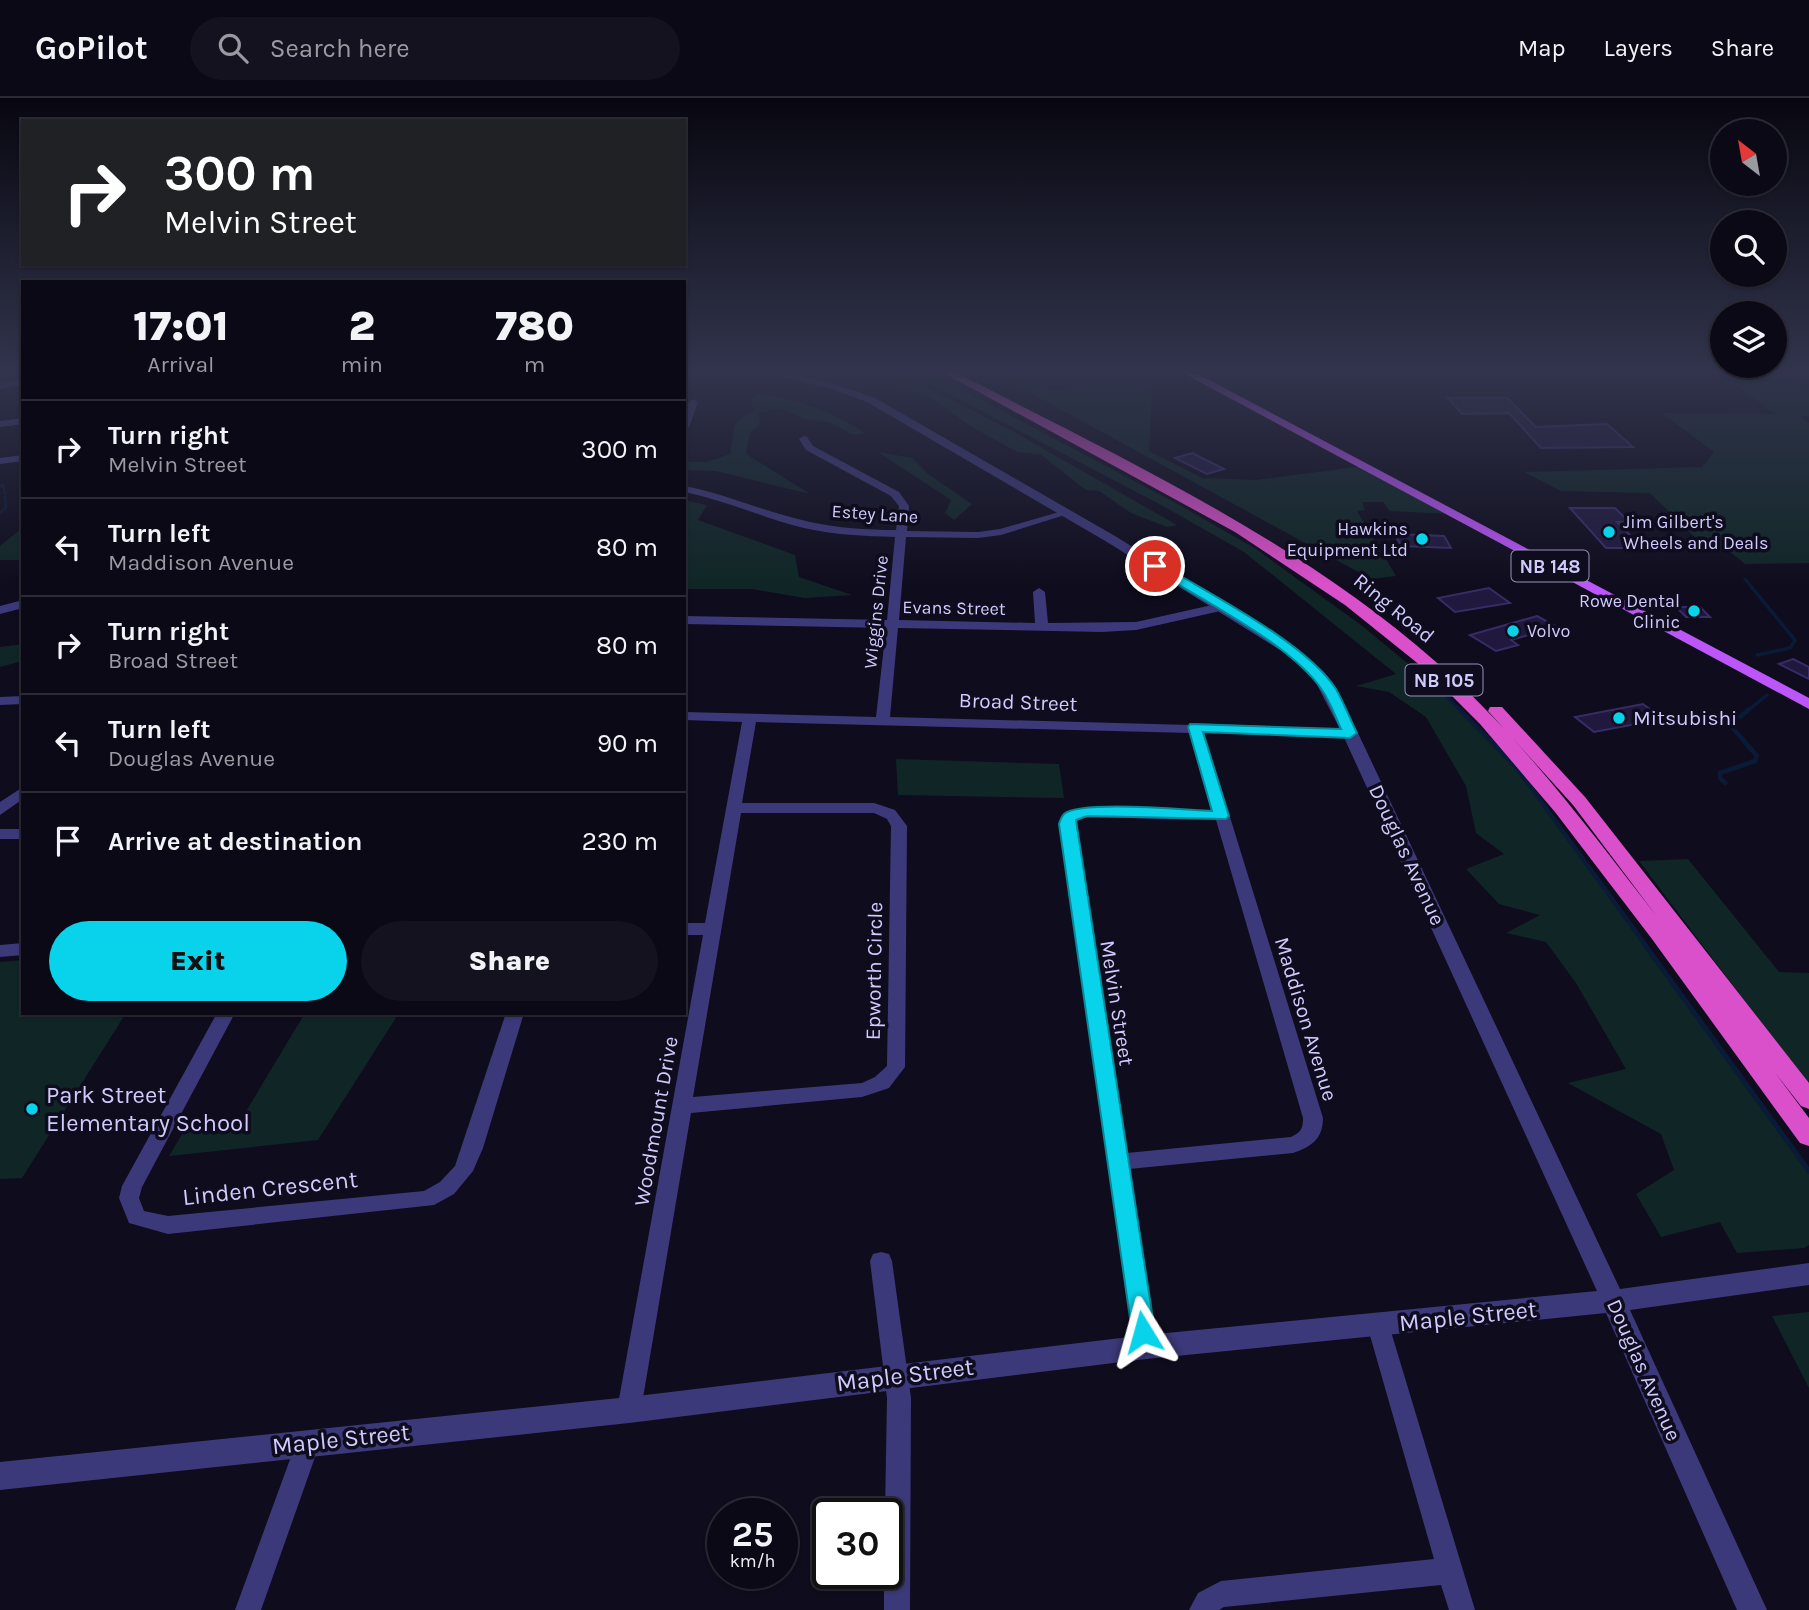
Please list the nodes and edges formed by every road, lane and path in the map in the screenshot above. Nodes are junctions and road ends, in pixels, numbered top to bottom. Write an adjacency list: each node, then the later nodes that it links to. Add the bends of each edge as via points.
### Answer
1 (806, 444): 10 (street, Wiggins Drive, via 900,498 904,506)
2 (947, 444): 9 (street, Douglas Avenue)
3 (1082, 444): 40 (highway, Ring Road / NB 105, via 1242,529 1335,589 1414,652 1507,742 1558,801)
4 (1098, 444): 38 (highway, Ring Road / NB 105, via 1247,521 1353,589 1424,644 1522,738 1579,801)
5 (1320, 444): 20 (main road, NB 148)
6 (21, 458): 7 (street)
7 (0, 461)
8 (686, 489): 10 (street, Estey Lane, via 806,525)
9 (1066, 513): 10 (street, Estey Lane, via 990,534); 13 (street, Douglas Avenue)
10 (901, 534): 16 (street, Wiggins Drive)
11 (1039, 592): 17 (street)
12 (21, 605): 14 (street)
13 (1221, 607): 17 (street, Evans Street, via 1136,626); 25 (street, Douglas Avenue, via 1307,664 1329,690)
14 (0, 610)
15 (686, 620): 16 (street, Evans Street)
16 (892, 624): 17 (street, Evans Street); 23 (street, Wiggins Drive)
17 (1042, 627)
18 (21, 700): 19 (street)
19 (0, 702)
20 (1809, 704)
21 (686, 716): 22 (street, Broad Street)
22 (750, 716): 23 (street, Broad Street); 27 (street, Woodmount Drive)
23 (883, 719): 24 (street, Broad Street)
24 (1195, 727): 25 (street, Broad Street); 29 (street, Maddison Avenue)
25 (1350, 733): 44 (street, Douglas Avenue)
26 (21, 793): 28 (street)
27 (733, 808): 33 (street, Woodmount Drive); 39 (street, Epworth Circle, via 874,808 896,817 900,826 896,1067 878,1086 862,1090)
28 (0, 810)
29 (1221, 816): 41 (street, Melvin Street, via 1086,811 1069,818); 41 (street, Maddison Avenue, via 1313,1118 1313,1131 1293,1145)
30 (0, 834): 31 (street)
31 (21, 834)
32 (686, 929): 33 (street)
33 (712, 929): 39 (street, Woodmount Drive)
34 (21, 949): 35 (street)
35 (0, 951)
36 (225, 1015): 37 (street, Linden Crescent, via 132,1186 129,1198 136,1217 150,1223 168,1225 427,1199 447,1188 463,1171 473,1148)
37 (515, 1015)
38 (1809, 1100)
39 (681, 1106): 48 (street, Woodmount Drive)
40 (1809, 1136)
41 (1118, 1163): 46 (street, Melvin Street)
42 (881, 1261): 47 (street)
43 (1809, 1273): 44 (street, Maple Street)
44 (1612, 1301): 45 (street, Maple Street); 56 (street, Douglas Avenue)
45 (1378, 1325): 46 (street, Maple Street); 51 (street)
46 (1146, 1347): 47 (street, Maple Street)
47 (895, 1376): 48 (street, Maple Street); 53 (street, via 899,1398)
48 (629, 1410): 49 (street, Maple Street)
49 (308, 1443): 50 (street, Maple Street); 52 (street)
50 (0, 1476)
51 (1450, 1570): 54 (street, via 1221,1594); 55 (street)
52 (248, 1610)
53 (897, 1610)
54 (1202, 1610)
55 (1462, 1610)
56 (1752, 1610)

